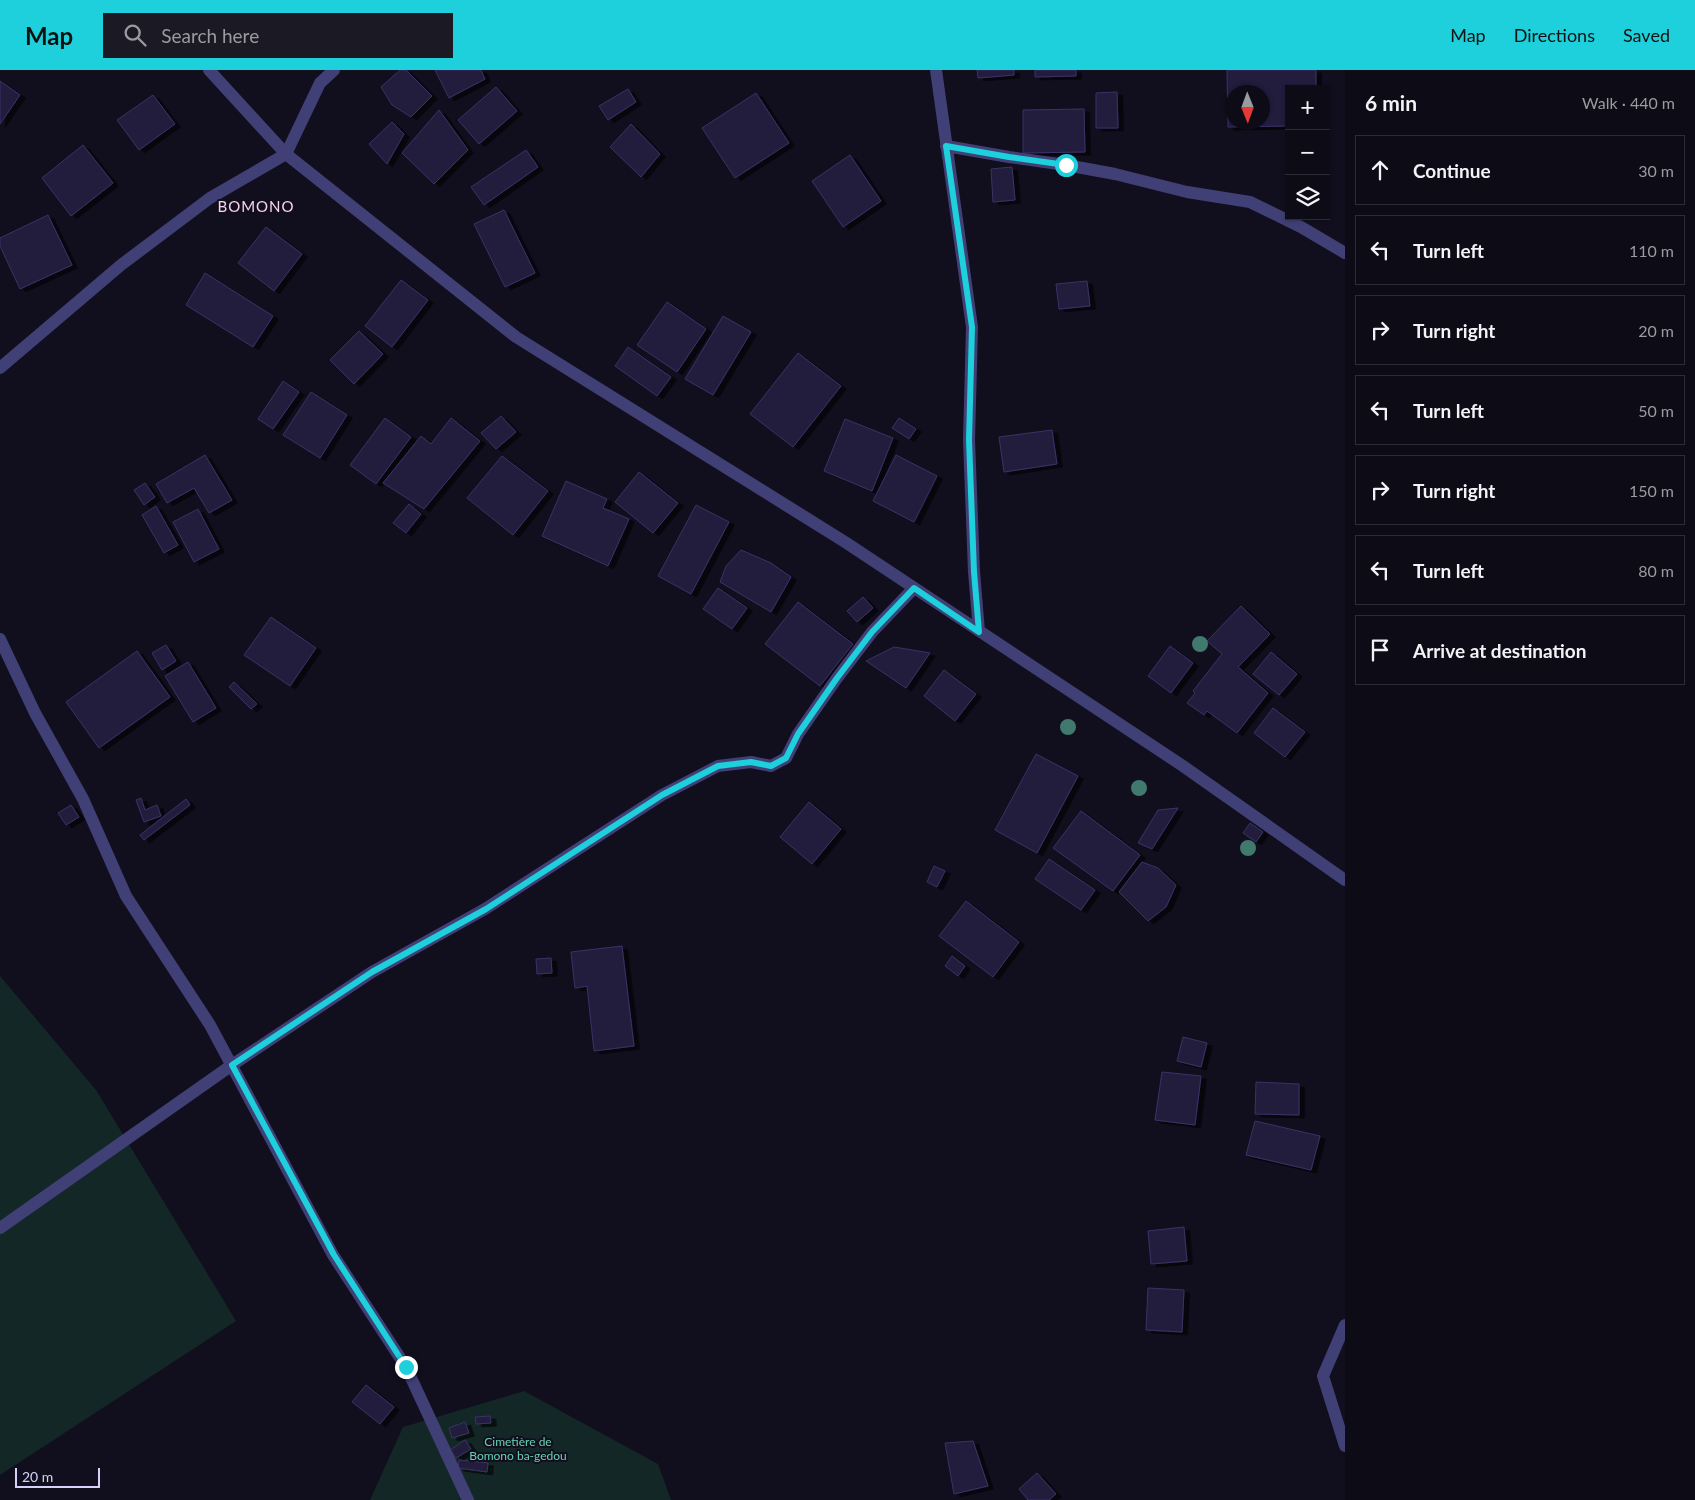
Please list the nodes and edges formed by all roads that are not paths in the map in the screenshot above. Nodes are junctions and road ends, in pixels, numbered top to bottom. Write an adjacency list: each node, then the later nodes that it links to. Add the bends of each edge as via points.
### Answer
1 (209, 70): 5 (street)
2 (334, 70): 5 (street, via 320,83)
3 (936, 70): 4 (street)
4 (946, 146): 6 (street, via 1115,174 1187,192 1250,202); 9 (street, via 972,327 969,440)
5 (286, 154): 7 (street, via 210,198 121,265); 8 (street, via 516,338)
6 (1345, 253)
7 (0, 368)
8 (914, 588): 9 (street); 12 (street, via 872,632 837,678 798,734 786,758 771,766 751,762 718,766 662,795 486,909 372,972)
9 (979, 632): 11 (street, via 1183,766)
10 (0, 639): 12 (street, via 35,713 84,799 126,896 210,1025)
11 (1345, 880)
12 (232, 1065): 13 (street); 16 (street, via 334,1255 406,1367)
13 (0, 1228)
14 (1345, 1325): 15 (street, via 1324,1376)
15 (1345, 1446)
16 (468, 1500)

